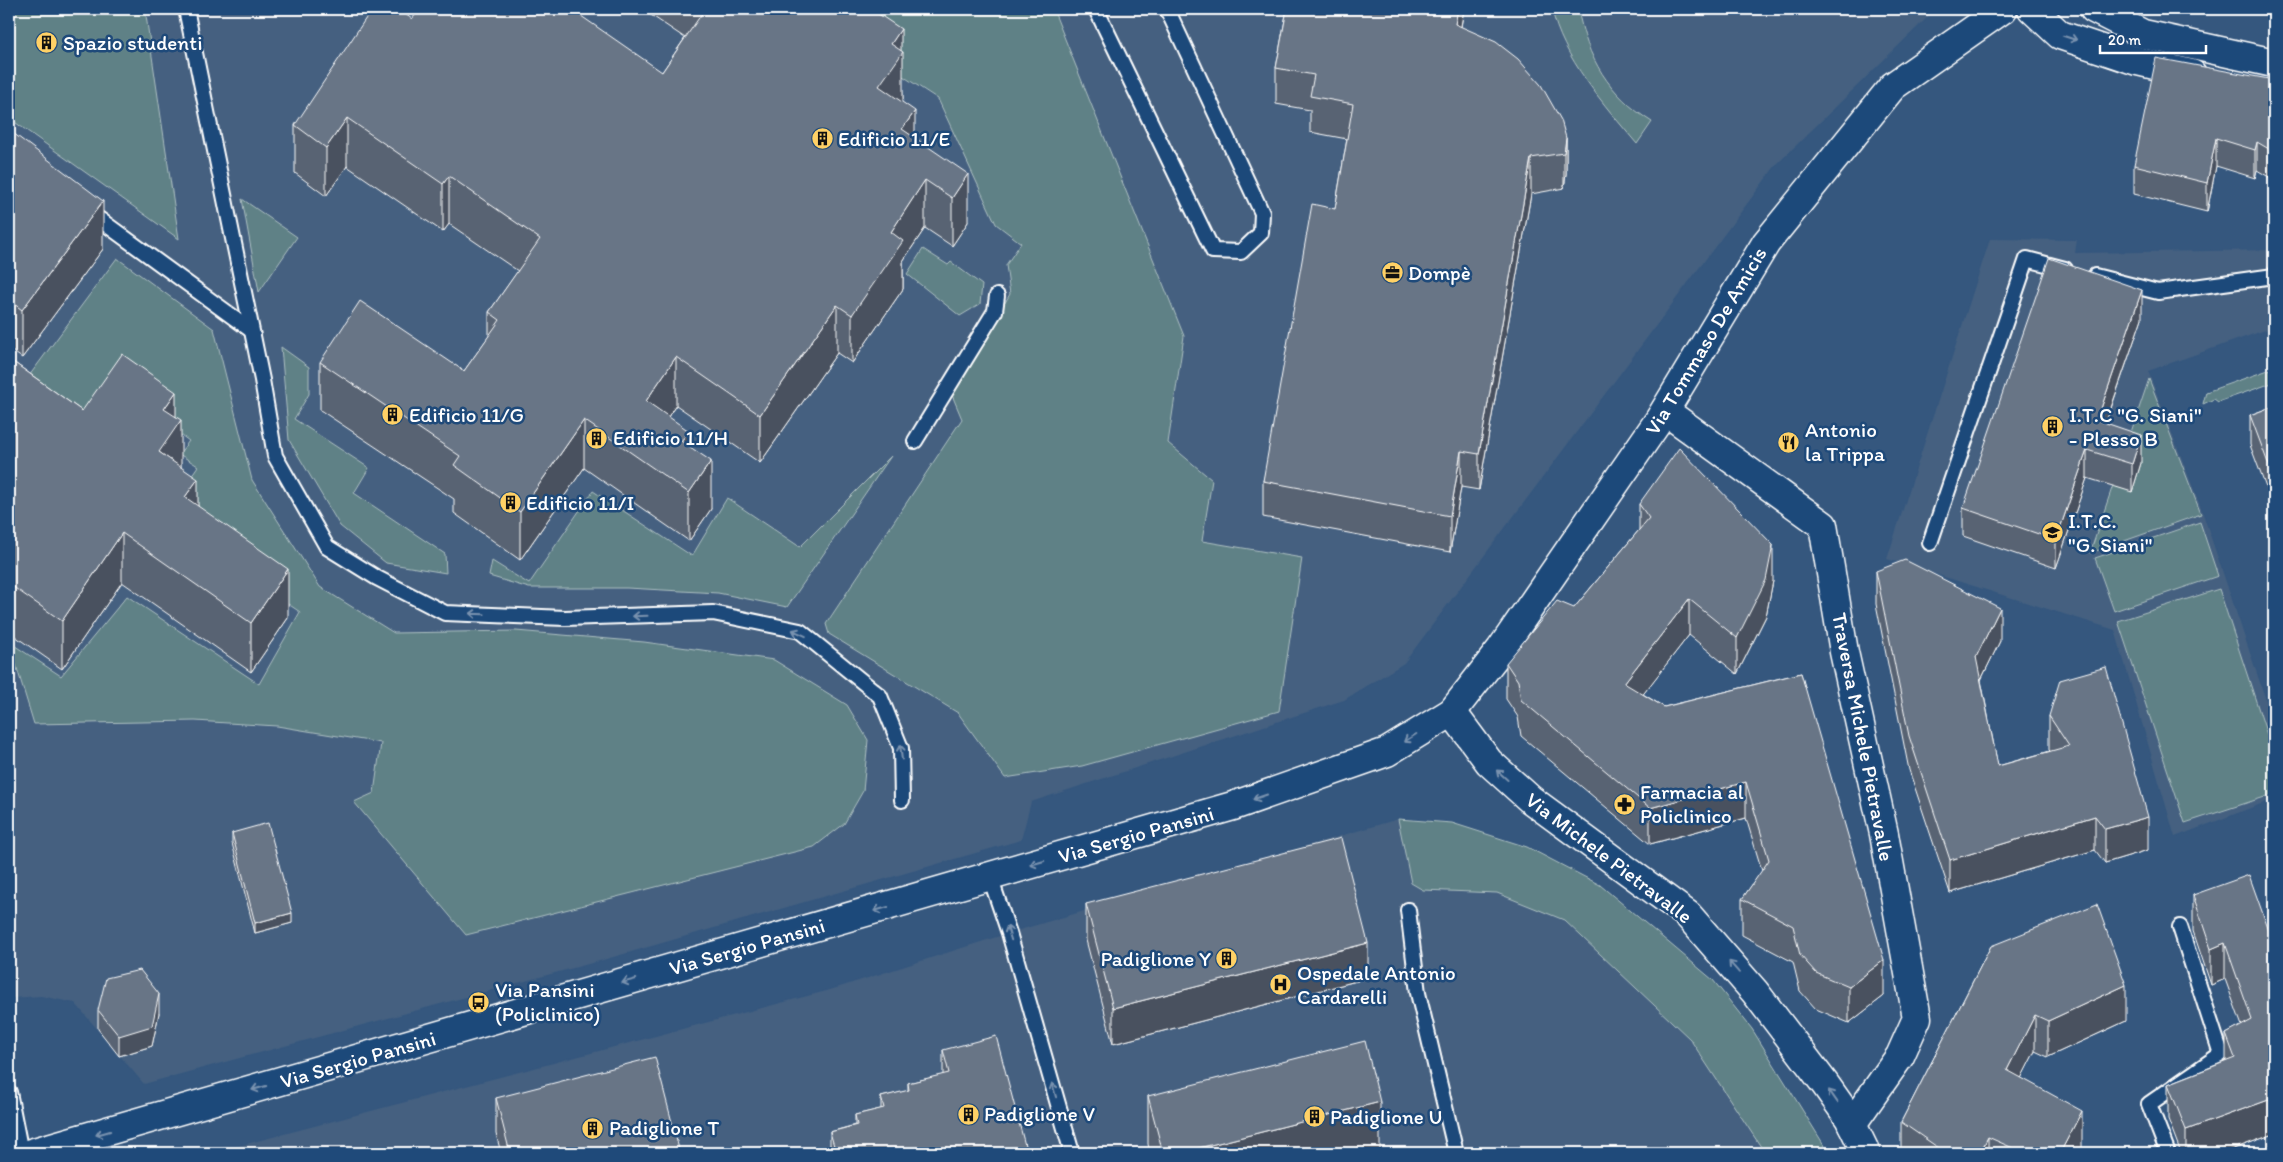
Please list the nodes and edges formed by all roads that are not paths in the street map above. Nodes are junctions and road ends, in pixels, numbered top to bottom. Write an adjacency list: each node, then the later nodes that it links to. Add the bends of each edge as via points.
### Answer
1 (186, 9): 12 (lane)
2 (1096, 9): 3 (lane, via 1213,251 1241,252 1261,233 1262,213)
3 (1167, 9)
4 (2003, 9): 13 (main road, Via Tommaso De Amicis, via 1893,86 1766,243)
5 (2032, 9): 8 (main road, one-way to 8, via 2060,35 2138,61)
6 (2094, 9): 7 (main road, via 2143,34)
7 (2274, 63)
8 (2220, 80)
9 (73, 200): 12 (lane)
10 (2274, 276): 15 (lane, via 2158,292 2027,259)
11 (997, 296): 14 (lane, via 995,311)
12 (251, 330): 17 (lane, one-way to 12, via 902,748 880,696 800,631 713,613 565,618 445,613 377,578 327,546 275,456)
13 (1662, 416): 16 (main road, Via Tommaso De Amicis, via 1501,649); 22 (main road, Traversa Michele Pietravalle, via 1815,530 1840,670 1879,841 1910,1018 1896,1051)
14 (915, 442)
15 (1930, 543)
16 (1452, 712): 18 (main road, Via Sergio Pansini, one-way to 18, via 1387,752 1233,806); 22 (main road, Via Michele Pietravalle, one-way to 16, via 1755,992 1688,915 1530,799 1488,762)
17 (902, 800)
18 (990, 877): 24 (main road, Via Sergio Pansini, one-way to 24); 25 (lane, one-way to 18)
19 (1408, 910): 26 (lane, via 1418,992)
20 (2180, 927): 28 (lane, via 2221,1054 2150,1104)
21 (9, 1092): 23 (lane)
22 (1851, 1121): 27 (main road, Via Michele Pietravalle)
23 (21, 1153)
24 (31, 1153)
25 (1072, 1153)
26 (1456, 1153)
27 (1866, 1153)
28 (2168, 1153)

